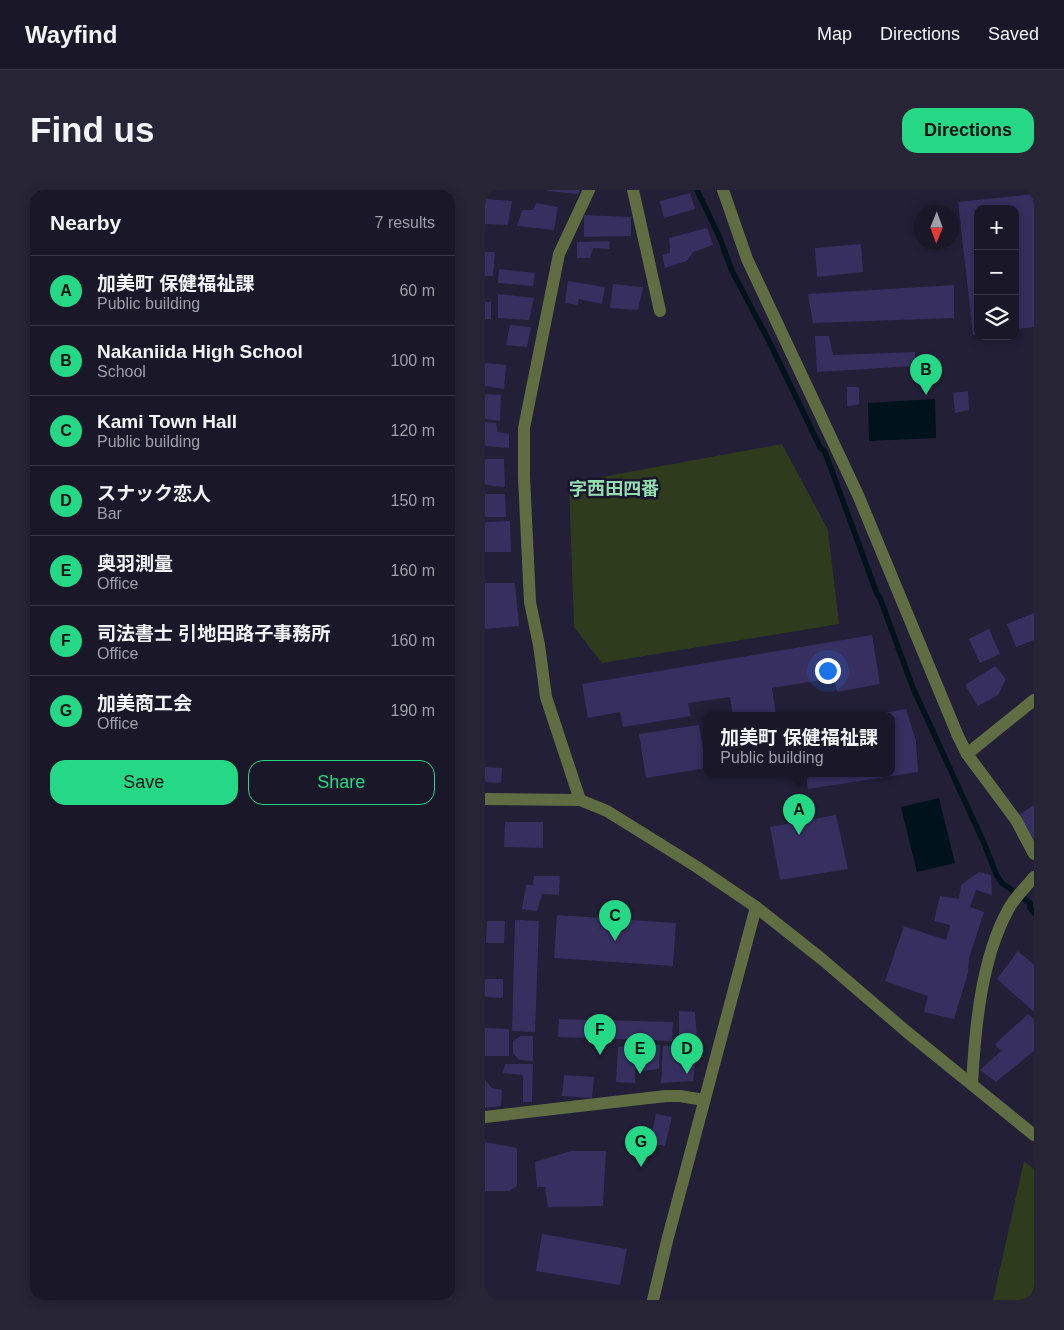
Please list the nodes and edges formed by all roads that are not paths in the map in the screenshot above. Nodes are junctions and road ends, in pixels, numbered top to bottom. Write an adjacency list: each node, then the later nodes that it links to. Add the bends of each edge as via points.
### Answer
1 (589, 190): 8 (street, via 559,254 524,428 530,602 546,698)
2 (633, 190): 4 (street)
3 (723, 190): 6 (street, via 747,259 859,495)
4 (660, 311)
5 (1034, 700): 6 (street)
6 (967, 754): 9 (street, via 1016,820)
7 (485, 799): 8 (street)
8 (580, 800): 11 (street, via 607,811)
9 (1034, 854)
10 (1031, 881): 12 (street, via 1011,905 991,950 974,1045)
11 (756, 907): 12 (street); 13 (street)
12 (972, 1084): 15 (street)
13 (704, 1100): 14 (street, via 666,1096); 16 (street)
14 (485, 1117)
15 (1034, 1134)
16 (653, 1300)

